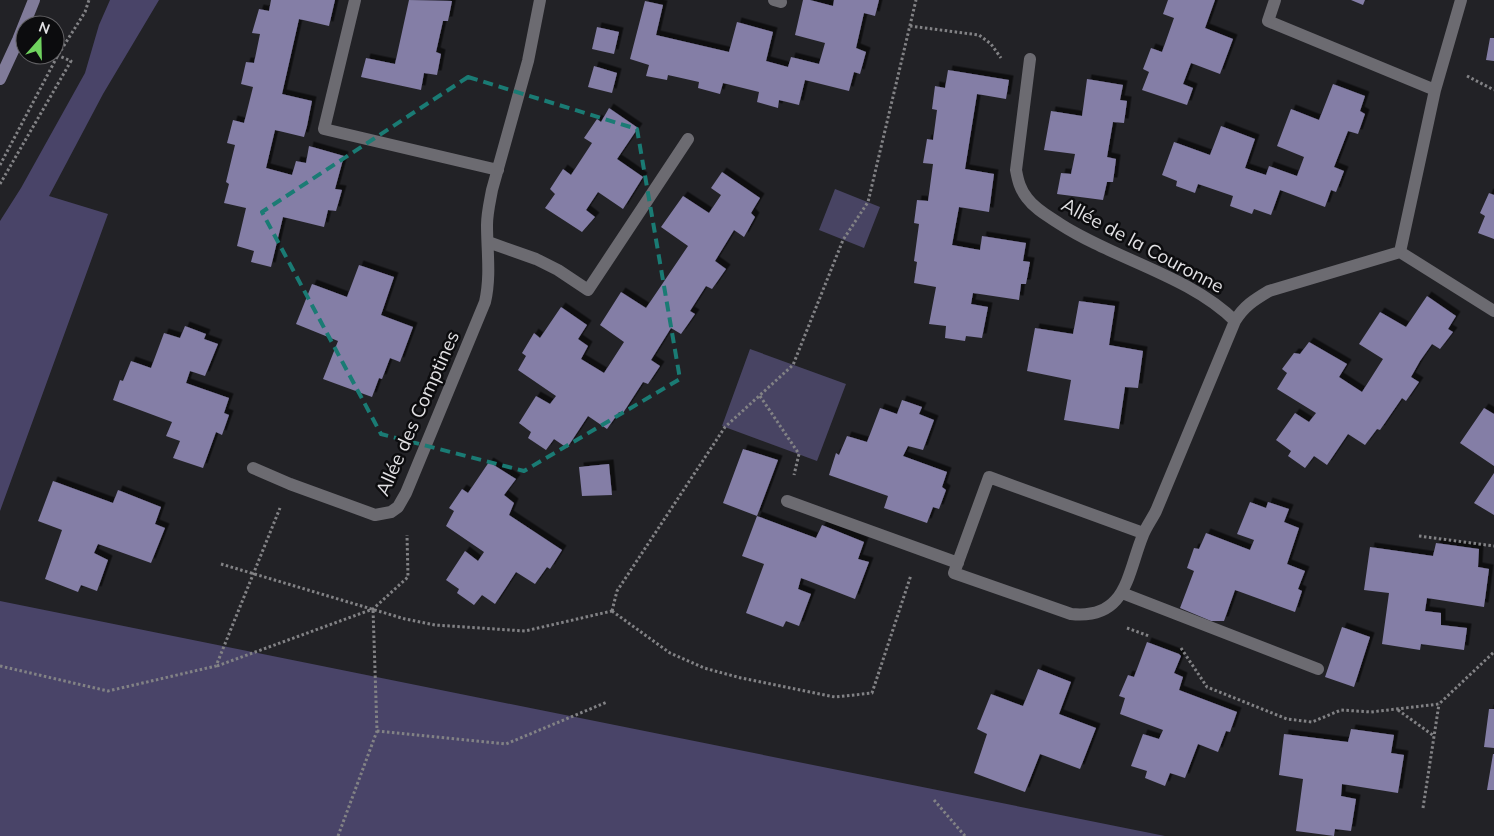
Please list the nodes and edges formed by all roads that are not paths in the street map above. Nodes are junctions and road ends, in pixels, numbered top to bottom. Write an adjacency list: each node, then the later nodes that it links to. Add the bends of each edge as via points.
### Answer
1 (34, 0): 7 (main road)
2 (354, 0): 10 (street, via 324,129)
3 (540, 0): 10 (street, Allée des Comptines, via 528,61)
4 (1275, 0): 8 (street, via 1268,21)
5 (1461, 0): 8 (street)
6 (1030, 64): 14 (street, Allée de la Couronne, via 1016,170 1019,185 1027,198 1071,231 1200,294 1223,308)
7 (0, 79)
8 (1435, 90): 12 (street)
9 (688, 139): 11 (street, via 588,290 536,259)
10 (498, 170): 11 (street, Allée des Comptines, via 487,222)
11 (488, 242): 15 (street, Allée des Comptines, via 489,288 485,302 398,507 375,515)
12 (1400, 252): 13 (street); 14 (street, Allée de la Couronne, via 1269,291 1251,301)
13 (1494, 311)
14 (1235, 321): 17 (street, Allée de la Couronne)
15 (253, 468)
16 (787, 501): 18 (street)
17 (1144, 533): 18 (street, via 989,478); 19 (street, Allée de la Couronne)
18 (958, 563): 19 (street, via 954,573 1070,614 1085,615 1101,610)
19 (1122, 593): 20 (street)
20 (1318, 669)

